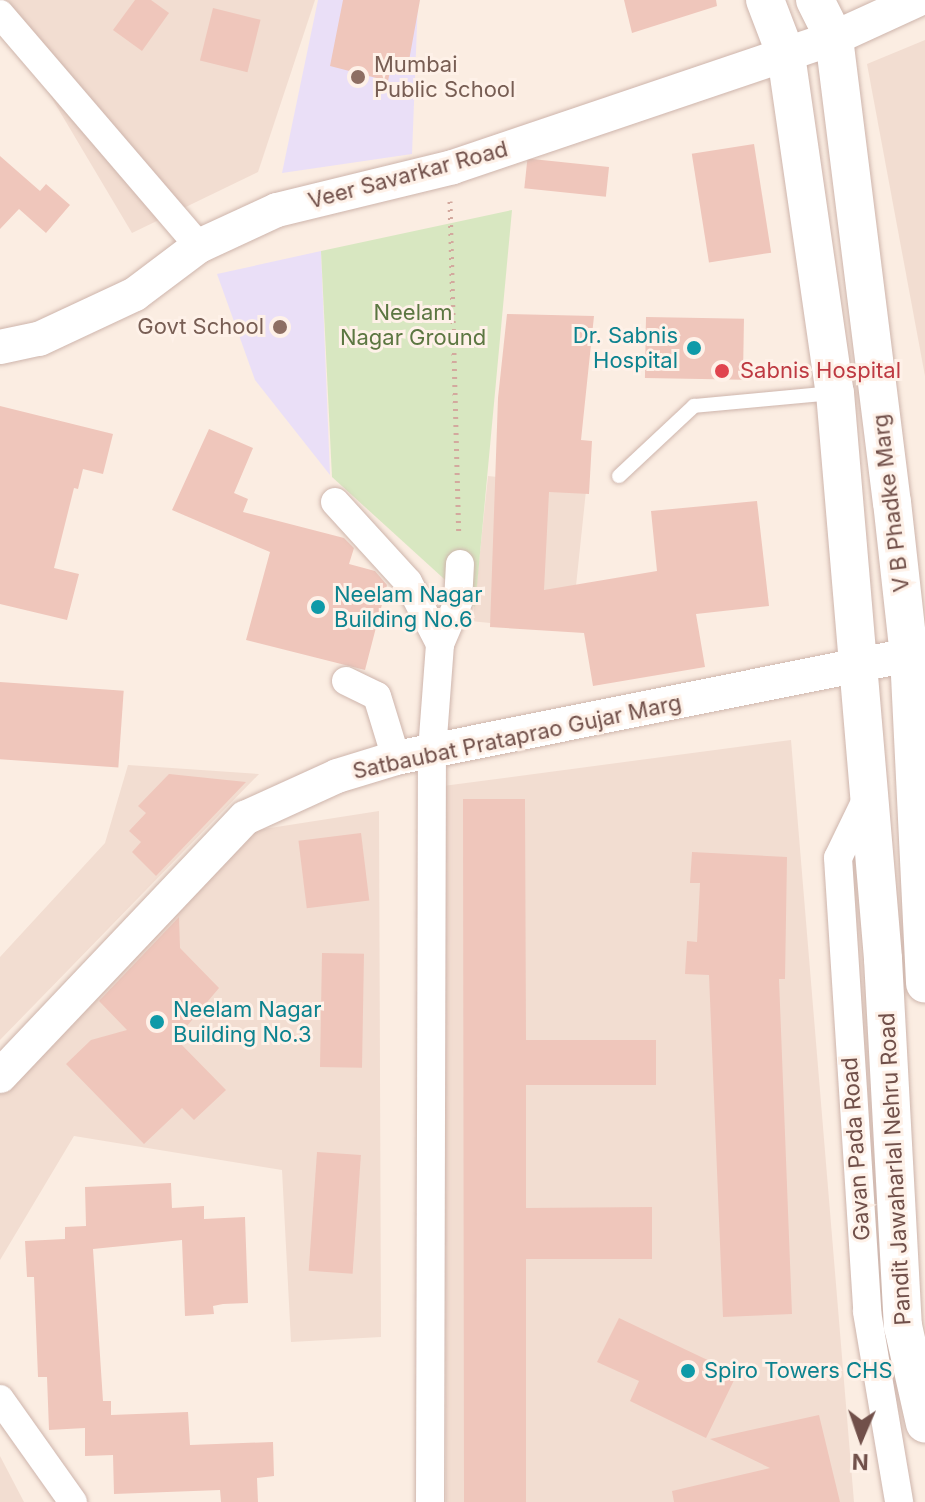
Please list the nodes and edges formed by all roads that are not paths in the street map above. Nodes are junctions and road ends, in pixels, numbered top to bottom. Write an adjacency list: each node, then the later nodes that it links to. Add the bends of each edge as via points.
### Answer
1 (765, 0): 6 (main road, V B Phadke Marg)
2 (815, 0): 5 (main road, V B Phadke Marg)
3 (917, 0): 5 (street, Veer Savarkar Road)
4 (0, 14): 7 (street)
5 (834, 38): 6 (street, Veer Savarkar Road); 14 (main road, V B Phadke Marg)
6 (786, 55): 7 (street, Veer Savarkar Road, via 453,167 277,210); 9 (main road, V B Phadke Marg)
7 (199, 246): 8 (street, Veer Savarkar Road, via 135,294 39,339)
8 (0, 347)
9 (835, 393): 10 (lane, via 694,406); 15 (main road, V B Phadke Marg)
10 (619, 476)
11 (335, 502): 13 (street, via 408,582)
12 (460, 564): 13 (street, via 458,602)
13 (440, 644): 17 (street)
14 (909, 655): 15 (street, Satbaubat Prataprao Gujar Marg); 19 (main road, V B Phadke Marg)
15 (857, 667): 17 (street, Satbaubat Prataprao Gujar Marg); 20 (main road, V B Phadke Marg)
16 (346, 681): 18 (street, via 377,696)
17 (432, 751): 18 (street, Satbaubat Prataprao Gujar Marg); 28 (street)
18 (396, 758): 24 (street, Satbaubat Prataprao Gujar Marg, via 337,776 245,818)
19 (920, 796): 22 (main road, V B Phadke Marg)
20 (866, 800): 21 (main road, V B Phadke Marg); 29 (street, Gavan Pada Road, via 838,858 867,1312)
21 (883, 959): 26 (main road, Pandit Jawaharlal Nehru Road, via 903,1326)
22 (924, 964): 23 (main road)
23 (925, 984)
24 (0, 1076)
25 (0, 1399): 27 (street)
26 (925, 1424)
27 (73, 1502)
28 (430, 1502)
29 (899, 1502)

